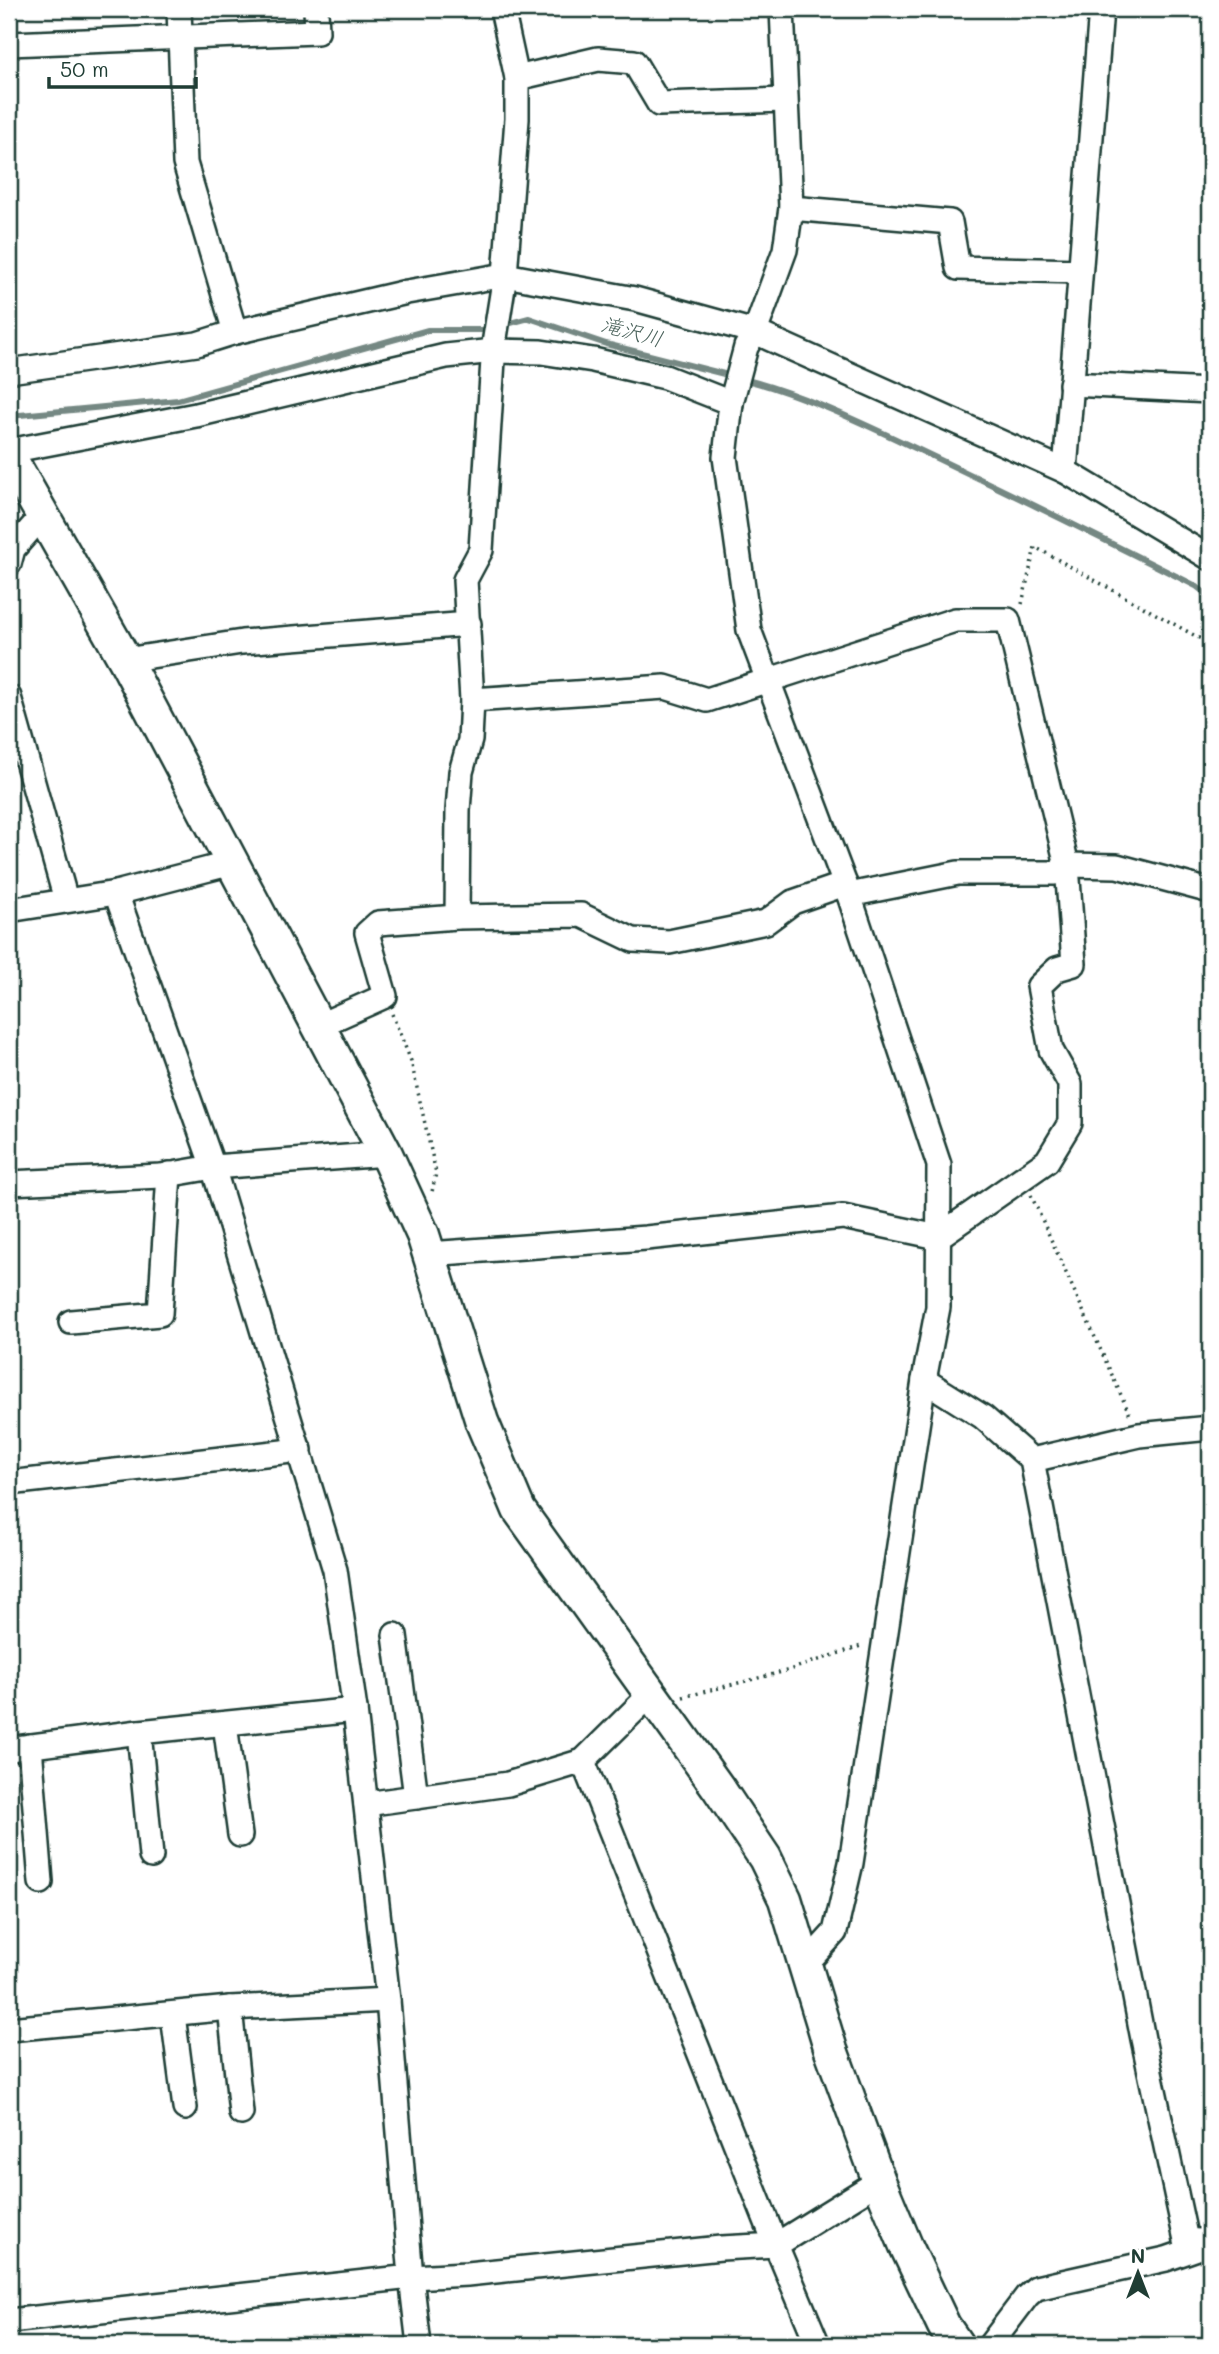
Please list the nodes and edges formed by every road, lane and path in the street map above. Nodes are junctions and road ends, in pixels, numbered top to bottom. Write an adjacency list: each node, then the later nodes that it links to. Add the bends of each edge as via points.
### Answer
1 (179, 9): 6 (street)
2 (316, 9): 6 (street, via 317,32)
3 (502, 9): 8 (street)
4 (782, 9): 9 (street)
5 (1101, 9): 11 (street)
6 (178, 36): 7 (street); 13 (street, via 185,163)
7 (9, 44)
8 (517, 78): 9 (street, via 598,59 634,62 659,104); 12 (street)
9 (785, 100): 10 (street)
10 (791, 208): 11 (street, via 950,222 958,268); 14 (street, via 785,250)
11 (1079, 271): 17 (street)
12 (505, 275): 13 (street); 14 (street, via 635,299); 15 (street)
13 (235, 332): 16 (street, via 197,344)
14 (750, 340): 19 (street); 21 (street)
15 (494, 348): 19 (street, via 593,360); 20 (street); 26 (street, via 481,550 465,580)
16 (9, 371)
17 (1071, 384): 18 (street); 21 (street)
18 (1210, 391)
19 (733, 398): 29 (street, via 724,457 749,630)
20 (9, 454): 22 (street)
21 (1065, 471): 23 (street)
22 (42, 516): 24 (street, via 13,549); 28 (street)
23 (1210, 558)
24 (9, 564)
25 (1008, 620): 27 (path, via 1020,613 1035,547); 29 (street, via 955,620); 33 (street)
26 (468, 624): 28 (street, via 242,642); 31 (street)
27 (1210, 644)
28 (125, 660): 32 (street)
29 (769, 681): 31 (street, via 707,700 665,687); 34 (street)
30 (9, 697): 37 (street)
31 (472, 700): 39 (street, via 458,810)
32 (232, 863): 36 (street); 41 (street)
33 (1067, 865): 34 (street, via 1055,873 958,873); 35 (street, via 1117,866); 45 (street, via 1074,964 1056,969 1039,986 1051,1050 1070,1084 1070,1123 1047,1161)
34 (847, 890): 39 (street, via 793,902 766,922 669,942 633,940 581,915); 48 (street, via 939,1165)
35 (1210, 891)
36 (116, 893): 37 (street); 43 (street)
37 (66, 900): 38 (street)
38 (9, 910)
39 (457, 917): 40 (street, via 378,923 366,933)
40 (385, 996): 41 (street); 47 (path, via 414,1074 436,1172)
41 (318, 1026): 42 (street)
42 (386, 1154): 43 (street); 49 (street)
43 (213, 1167): 44 (street); 54 (street)
44 (169, 1174): 46 (street); 50 (street, via 160,1314)
45 (1023, 1177): 48 (street); 53 (path)
46 (9, 1183)
47 (431, 1198)
48 (938, 1237): 49 (street, via 843,1217); 51 (street, via 938,1307)
49 (429, 1254): 59 (street, via 482,1422 519,1510)
50 (71, 1322)
51 (924, 1381): 55 (street, via 983,1417); 58 (street)
52 (1210, 1428): 53 (street)
53 (1139, 1435): 55 (street)
54 (300, 1450): 56 (street); 60 (street, via 335,1570)
55 (1032, 1460): 78 (street, via 1186,2239)
56 (9, 1483)
57 (395, 1635): 65 (street)
58 (886, 1638): 59 (path, via 786,1671); 70 (street, via 851,1863 835,1932)
59 (655, 1698): 64 (street); 70 (street, via 765,1858 785,1899)
60 (355, 1710): 61 (street); 66 (street)
61 (225, 1724): 62 (street); 67 (street)
62 (139, 1732): 63 (street); 68 (street)
63 (19, 1747): 69 (street)
64 (583, 1761): 65 (street, via 508,1784); 79 (street)
65 (416, 1797): 66 (street)
66 (366, 1804): 71 (street)
67 (240, 1835)
68 (151, 1856)
69 (41, 1882)
70 (806, 1964): 77 (street, via 831,2050)
71 (388, 2000): 72 (street); 80 (street)
72 (230, 2008): 73 (street); 76 (street)
73 (173, 2015): 74 (street); 75 (street)
74 (9, 2029)
75 (185, 2108)
76 (241, 2113)
77 (879, 2181): 79 (street); 84 (street, via 944,2326)
78 (1210, 2243): 85 (street, via 1166,2259 1037,2288)
79 (776, 2245): 80 (street); 83 (street)
80 (411, 2277): 81 (street); 82 (street)
81 (9, 2321)
82 (419, 2345)
83 (818, 2345)
84 (957, 2345)
85 (990, 2345)

